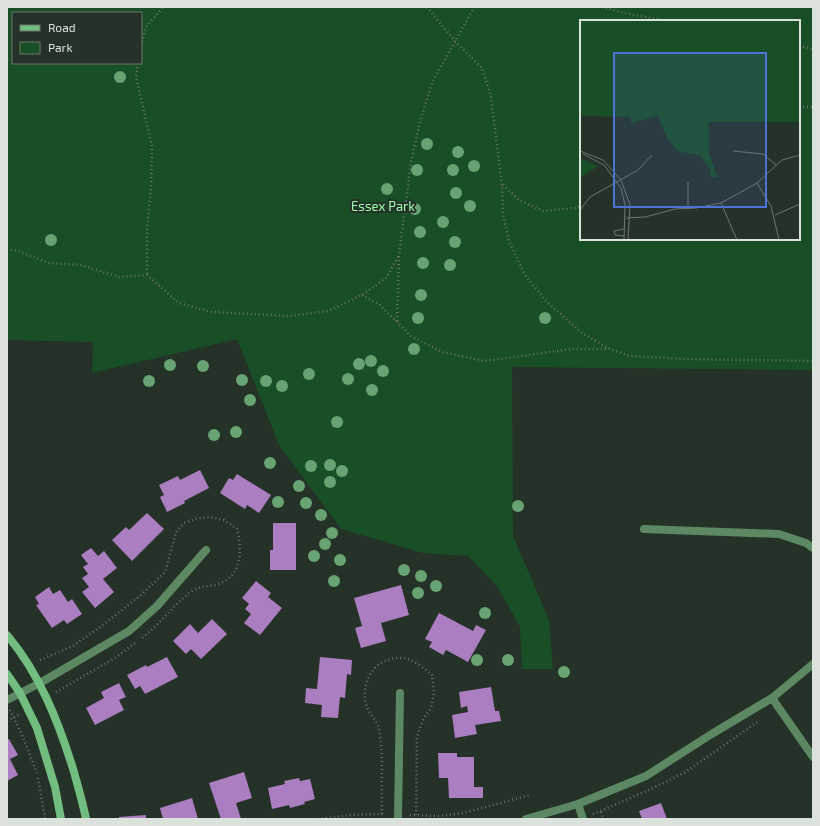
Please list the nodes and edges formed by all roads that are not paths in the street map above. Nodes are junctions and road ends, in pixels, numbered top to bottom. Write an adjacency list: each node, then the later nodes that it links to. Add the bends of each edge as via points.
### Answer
1 (644, 529): 2 (street, via 779,534)
2 (813, 548)
3 (206, 550): 7 (street, via 157,606 129,631)
4 (7, 635): 7 (street)
5 (813, 664): 10 (street)
6 (7, 674): 8 (street)
7 (40, 683): 8 (street); 15 (street, via 61,733)
8 (20, 693): 11 (street); 14 (street, via 37,728 55,787)
9 (400, 693): 16 (street)
10 (772, 698): 12 (street); 13 (street, via 646,776)
11 (7, 700)
12 (813, 757)
13 (578, 804): 17 (street); 18 (street)
14 (61, 819)
15 (86, 819)
16 (398, 819)
17 (526, 819)
18 (583, 819)

